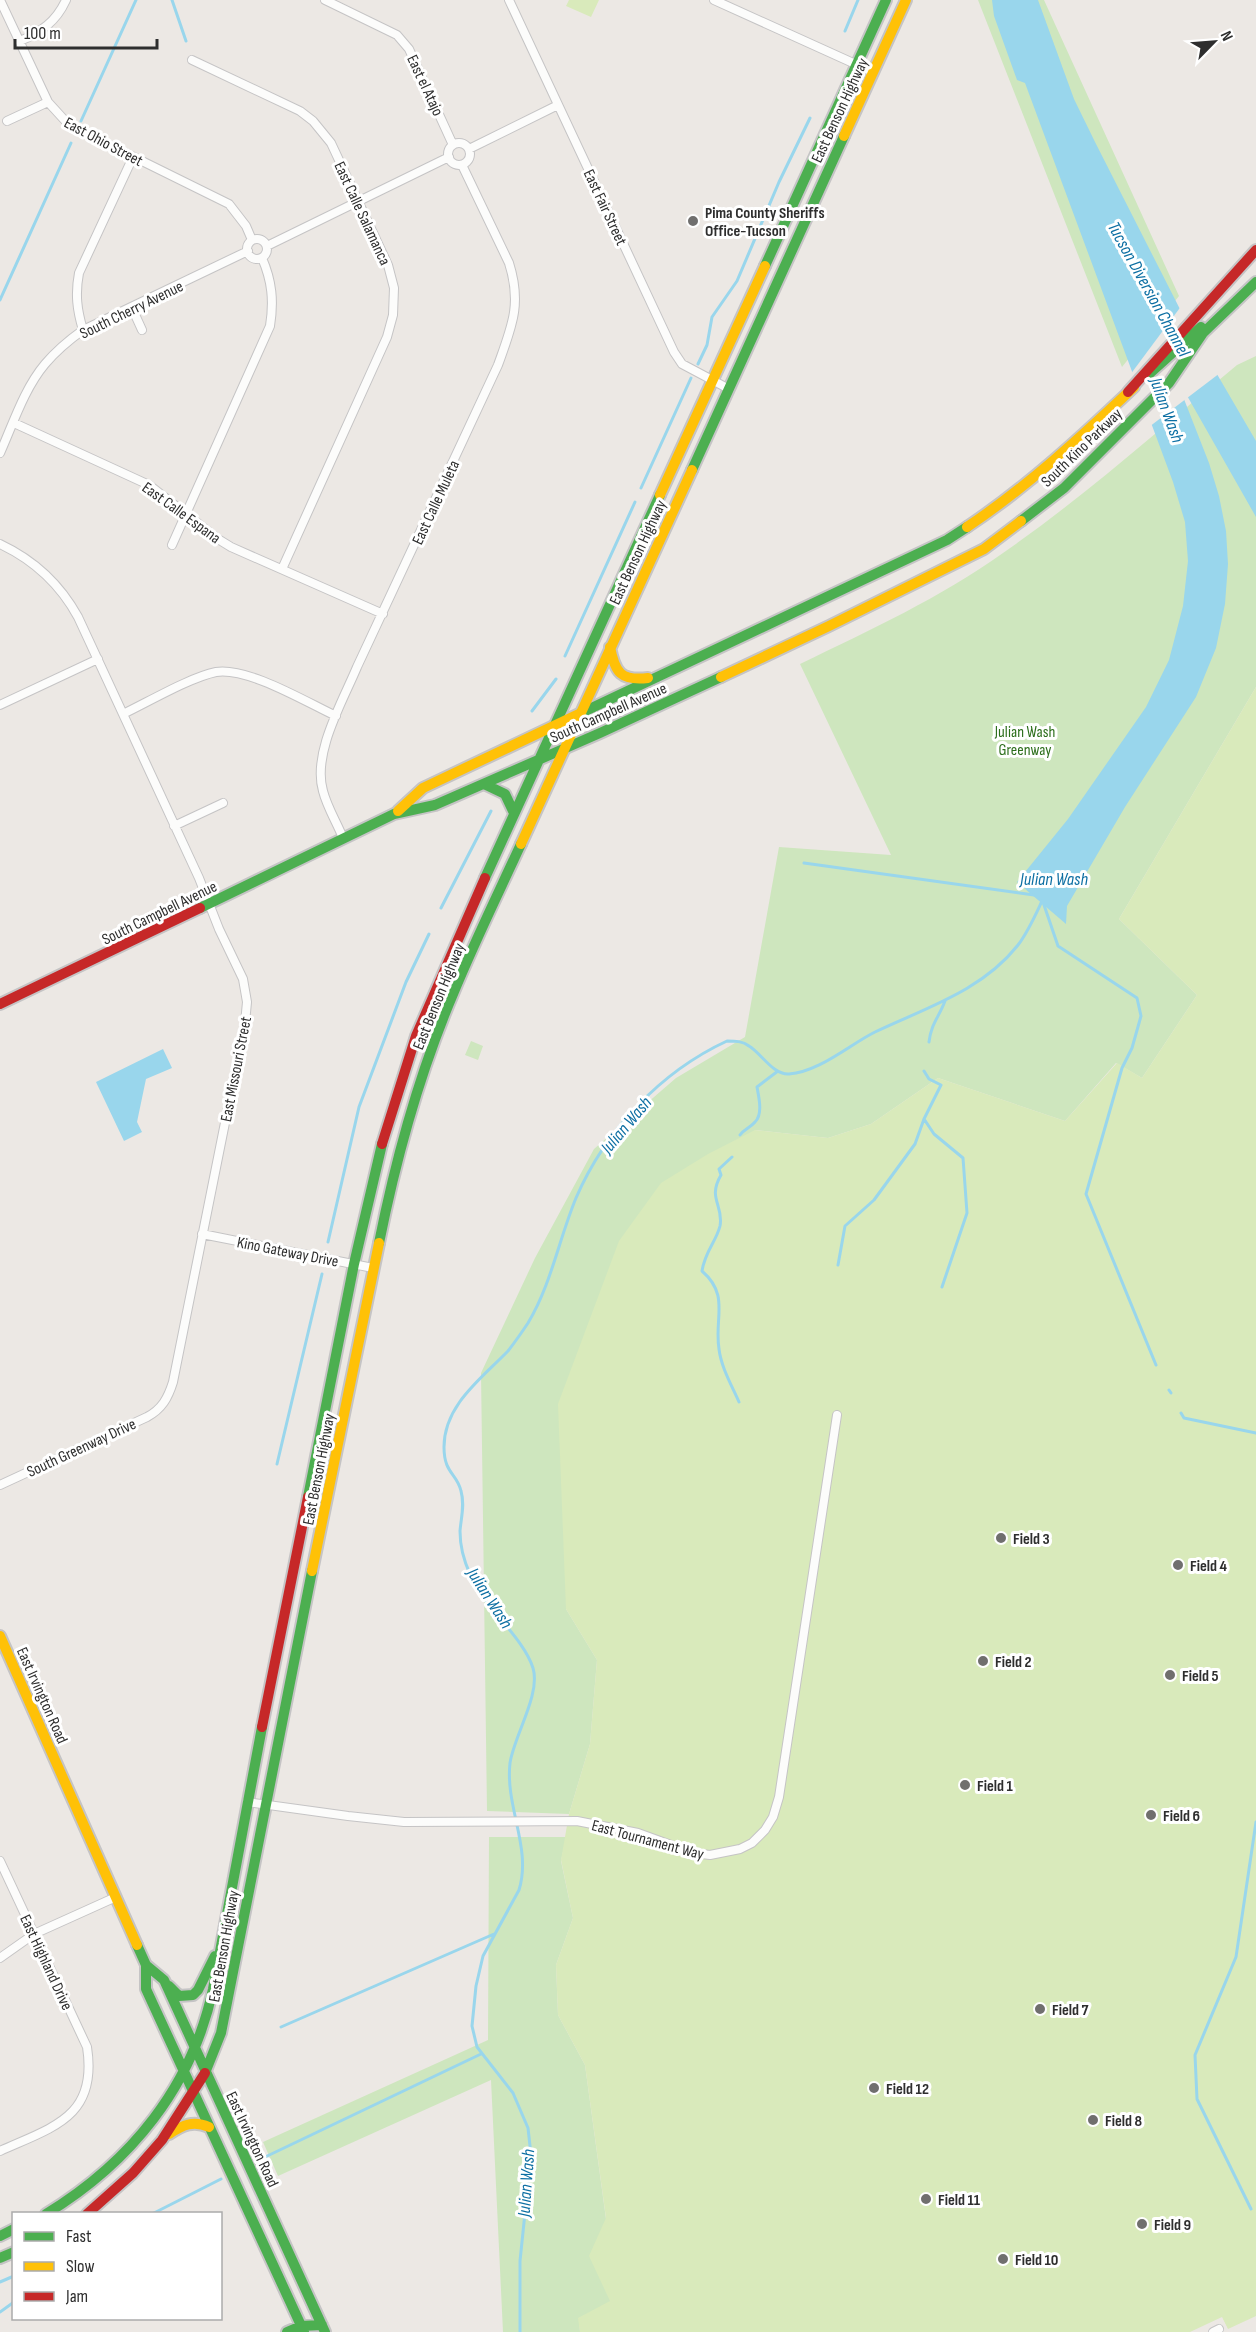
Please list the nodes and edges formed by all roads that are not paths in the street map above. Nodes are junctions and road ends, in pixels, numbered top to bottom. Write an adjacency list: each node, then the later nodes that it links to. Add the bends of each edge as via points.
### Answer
1 (0, 0): 8 (street, East Ohio Street)
2 (66, 0): 8 (street, via 47,27)
3 (325, 0): 15 (street, East el Atajo, via 397,35 409,49)
4 (509, 0): 13 (street, East Fair Street)
5 (714, 0): 10 (street)
6 (886, 0): 10 (main road, East Benson Highway)
7 (906, 0): 11 (main road, East Benson Highway)
8 (20, 41): 12 (street, East Ohio Street)
9 (192, 60): 20 (street, East Calle Salamanca, via 314,121 331,143)
10 (856, 64): 11 (street); 32 (main road, East Benson Highway)
11 (873, 72): 33 (main road, East Benson Highway)
12 (48, 102): 14 (street); 17 (street, East Ohio Street, via 69,125)
13 (558, 105): 16 (street); 32 (street, East Fair Street, via 674,352 682,364)
14 (7, 121)
15 (453, 145): 16 (street, via 460,143); 18 (street)
16 (469, 149): 19 (street, via 469,159)
17 (133, 157): 21 (street, East Ohio Street, via 229,204); 30 (street, via 79,273 76,302)
18 (449, 157): 19 (street, via 453,163); 20 (street)
19 (462, 165): 41 (street, East Calle Muleta, via 509,263 515,288 515,319 498,365)
20 (358, 200): 22 (street); 39 (street, East Calle Salamanca, via 388,265 394,288 393,315 387,337)
21 (252, 240): 22 (street, via 261,239); 24 (street)
22 (267, 246): 25 (street)
23 (1256, 250): 29 (main road)
24 (248, 251): 25 (street, via 252,257); 28 (street, South Cherry Avenue)
25 (262, 258): 36 (street, via 272,291 270,326)
26 (1256, 276): 29 (main road, South Kino Parkway)
27 (1256, 282): 29 (main road, South Kino Parkway)
28 (132, 308): 30 (street, South Cherry Avenue); 31 (street)
29 (1199, 326): 40 (main road, South Kino Parkway, via 1155,358 1128,392 1075,443 985,515 947,540); 42 (main road, South Kino Parkway, via 1169,383 1064,488 984,549)
30 (83, 330): 34 (street, South Cherry Avenue, via 43,366)
31 (142, 330)
32 (712, 380): 33 (street, East Fair Street); 50 (main road, East Benson Highway)
33 (729, 389): 43 (main road, East Benson Highway)
34 (14, 423): 35 (street, South Cherry Avenue); 36 (street, East Calle Espana, via 149,485)
35 (0, 453)
36 (186, 514): 38 (street); 39 (street, East Calle Espana, via 231,547)
37 (0, 544): 44 (street, East Missouri Street, via 52,579 78,617)
38 (172, 545)
39 (282, 569): 41 (street, East Calle Espana)
40 (818, 603): 45 (main road, South Campbell Avenue)
41 (383, 614): 49 (street, East Calle Muleta)
42 (829, 626): 51 (main road, South Campbell Avenue)
43 (610, 647): 45 (main road, via 612,663 631,681); 48 (main road, East Benson Highway)
44 (98, 659): 46 (street); 47 (street, East Missouri Street)
45 (662, 676): 48 (main road, South Campbell Avenue)
46 (0, 705)
47 (123, 714): 49 (street, via 201,677 227,672 250,676); 57 (street, East Missouri Street)
48 (579, 715): 50 (main road, South Campbell Avenue); 51 (main road, East Benson Highway)
49 (336, 716): 58 (street, East Calle Muleta, via 321,760 322,790)
50 (552, 728): 52 (main road, East Benson Highway); 56 (main road, South Campbell Avenue, via 423,788)
51 (563, 749): 52 (main road, South Campbell Avenue); 63 (main road, East Benson Highway, via 452,995 433,1046 393,1174)
52 (538, 759): 53 (main road, South Campbell Avenue); 55 (main road, East Benson Highway)
53 (483, 784): 55 (main road, via 505,794); 56 (main road, South Campbell Avenue, via 435,805)
54 (223, 803): 57 (street)
55 (514, 813): 62 (main road, East Benson Highway, via 417,1036 384,1133)
56 (394, 814): 58 (main road, South Campbell Avenue)
57 (174, 826): 59 (street, East Missouri Street)
58 (344, 838): 59 (main road, South Campbell Avenue)
59 (209, 904): 60 (main road, South Campbell Avenue); 61 (street, East Missouri Street, via 243,979 247,1002)
60 (0, 1004)
61 (202, 1234): 62 (street, Kino Gateway Drive); 64 (street, East Missouri Street, via 173,1382)
62 (354, 1264): 63 (street, Kino Gateway Drive); 67 (main road, East Benson Highway)
63 (373, 1268): 68 (main road, East Benson Highway)
64 (161, 1407): 66 (street, South Greenway Drive)
65 (837, 1415): 71 (street, East Tournament Way, via 779,1797 773,1817 752,1843 740,1850 710,1855 693,1853 638,1833 577,1821 404,1821)
66 (0, 1485)
67 (292, 1576): 68 (main road); 70 (main road, East Benson Highway)
68 (311, 1579): 71 (main road, East Benson Highway)
69 (0, 1636): 73 (main road, East Irvington Road)
70 (247, 1802): 71 (street, East Tournament Way); 75 (main road, East Benson Highway)
71 (265, 1805): 80 (main road, East Benson Highway, via 226,2016)
72 (0, 1861): 74 (street, East Highland Drive)
73 (116, 1897): 74 (street); 77 (main road, East Irvington Road)
74 (34, 1934): 76 (street); 85 (street, East Highland Drive, via 87,2047 88,2084 80,2104 66,2120)
75 (220, 1948): 78 (main road, via 194,1996 179,1996); 79 (main road, East Benson Highway)
76 (0, 1958)
77 (146, 1965): 78 (main road, East Irvington Road); 81 (main road, East Irvington Road, via 146,1989)
78 (164, 1980): 79 (main road, East Irvington Road)
79 (196, 2050): 80 (main road, East Irvington Road); 81 (main road, East Benson Highway)
80 (206, 2072): 82 (main road, East Benson Highway); 89 (main road, East Irvington Road)
81 (184, 2073): 82 (main road, East Irvington Road); 86 (main road, East Benson Highway, via 149,2127 122,2158)
82 (193, 2093): 83 (main road, East Irvington Road); 84 (main road, East Benson Highway)
83 (209, 2127): 84 (main road, via 191,2122); 88 (main road, East Irvington Road)
84 (162, 2140): 87 (main road, via 133,2173)
85 (0, 2151)
86 (49, 2212)
87 (89, 2212)
88 (302, 2329): 89 (main road); 90 (main road)
89 (321, 2330)
90 (287, 2332)

